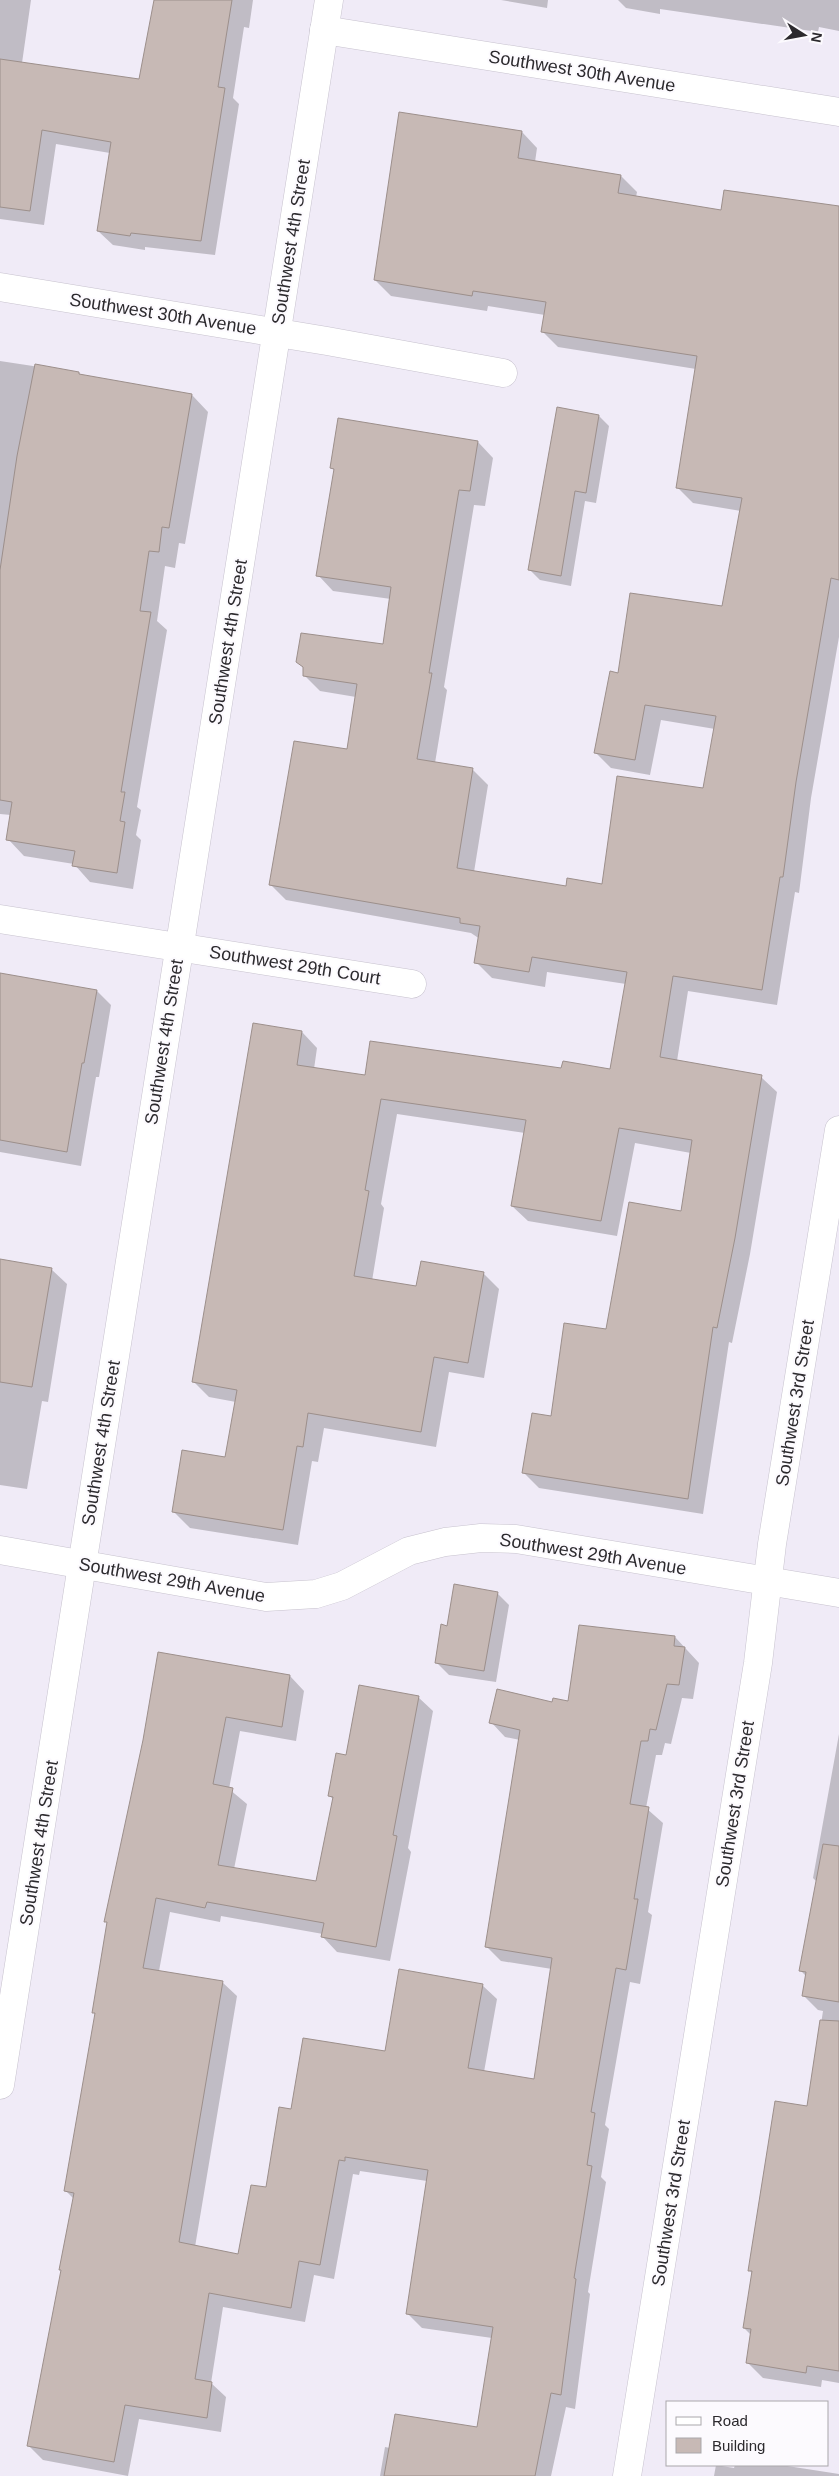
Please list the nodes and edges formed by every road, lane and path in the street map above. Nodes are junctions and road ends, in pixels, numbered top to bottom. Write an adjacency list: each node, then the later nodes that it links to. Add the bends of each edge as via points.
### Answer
1 (329, 0): 2 (street, Southwest 4th Street)
2 (324, 30): 3 (street, Southwest 30th Avenue); 5 (street, Southwest 4th Street)
3 (839, 112)
4 (0, 288): 5 (street, Southwest 30th Avenue)
5 (278, 332): 6 (street, Southwest 30th Avenue); 8 (street, Southwest 4th Street)
6 (503, 373)
7 (0, 919): 8 (street, Southwest 29th Court)
8 (178, 947): 9 (street, Southwest 29th Court); 12 (street, Southwest 4th Street)
9 (412, 984)
10 (839, 1130): 13 (street, Southwest 3rd Street)
11 (0, 1550): 12 (street, Southwest 29th Avenue)
12 (83, 1565): 13 (street, Southwest 29th Avenue, via 266,1597 289,1597 316,1594 342,1586 409,1551 444,1542 481,1538 516,1540); 15 (street, Southwest 4th Street)
13 (768, 1582): 14 (street, Southwest 29th Avenue); 16 (street, Southwest 3rd Street, via 758,1663)
14 (839, 1593)
15 (0, 2085)
16 (627, 2476)

